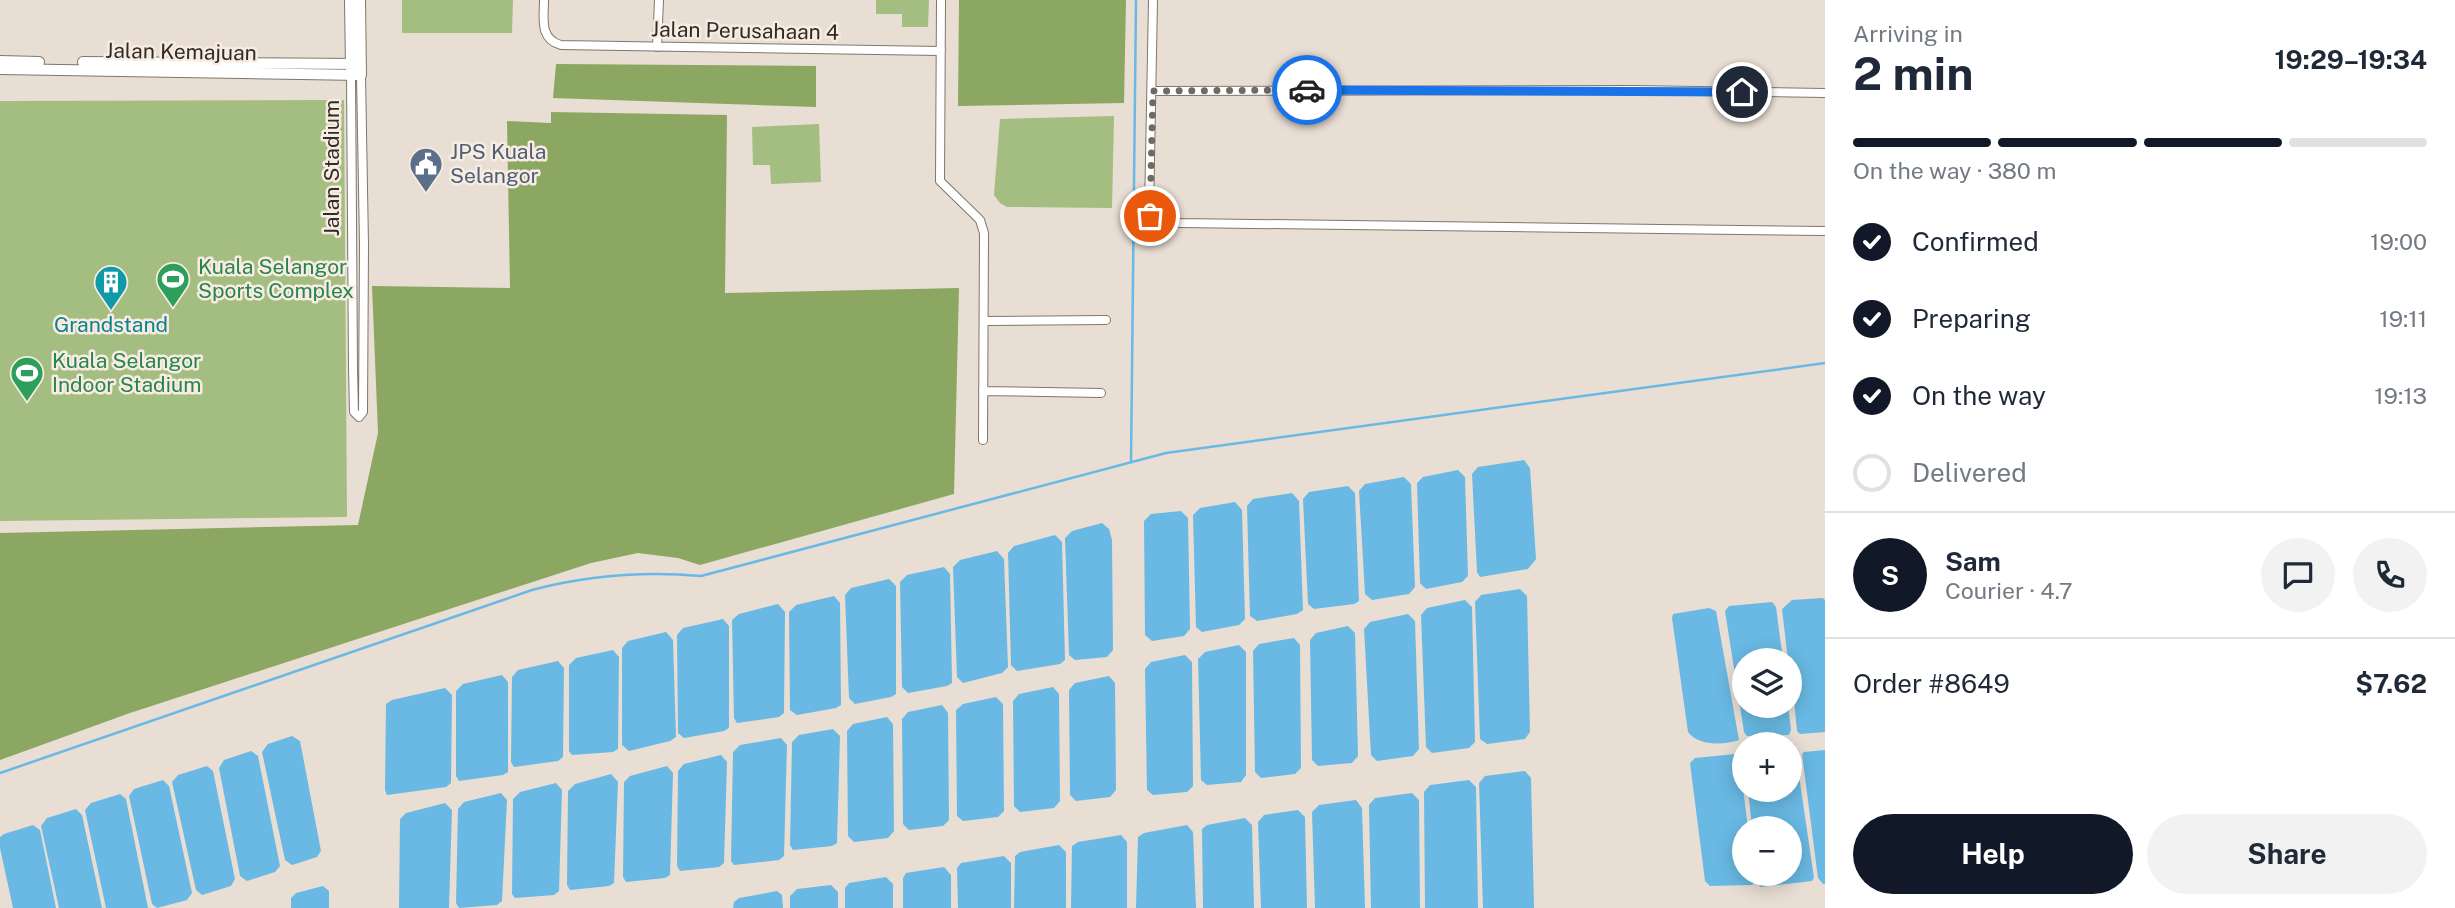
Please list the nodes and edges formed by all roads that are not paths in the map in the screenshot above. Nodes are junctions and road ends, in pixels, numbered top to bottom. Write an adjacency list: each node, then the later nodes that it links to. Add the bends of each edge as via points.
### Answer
1 (350, 0): 11 (street, Jalan Stadium)
2 (360, 0): 11 (street, Jalan Stadium)
3 (544, 0): 7 (street, Jalan Perusahaan 4, via 544,30 561,45)
4 (659, 0): 7 (street)
5 (941, 0): 8 (street)
6 (1153, 0): 12 (street)
7 (657, 47): 8 (street, Jalan Perusahaan 4)
8 (941, 51): 16 (street, via 940,181 983,227)
9 (0, 61): 11 (street, Jalan Kemajuan)
10 (0, 69): 11 (street, Jalan Kemajuan)
11 (356, 69): 11 (street, Jalan Stadium, via 364,246 363,411 359,417 354,412 353,368)
12 (1153, 91): 13 (street); 14 (street, via 1149,212 1156,222)
13 (1825, 93)
14 (1825, 231)
15 (1106, 320): 16 (street)
16 (984, 321): 17 (street)
17 (983, 391): 18 (street); 19 (street)
18 (1101, 393)
19 (983, 440)

